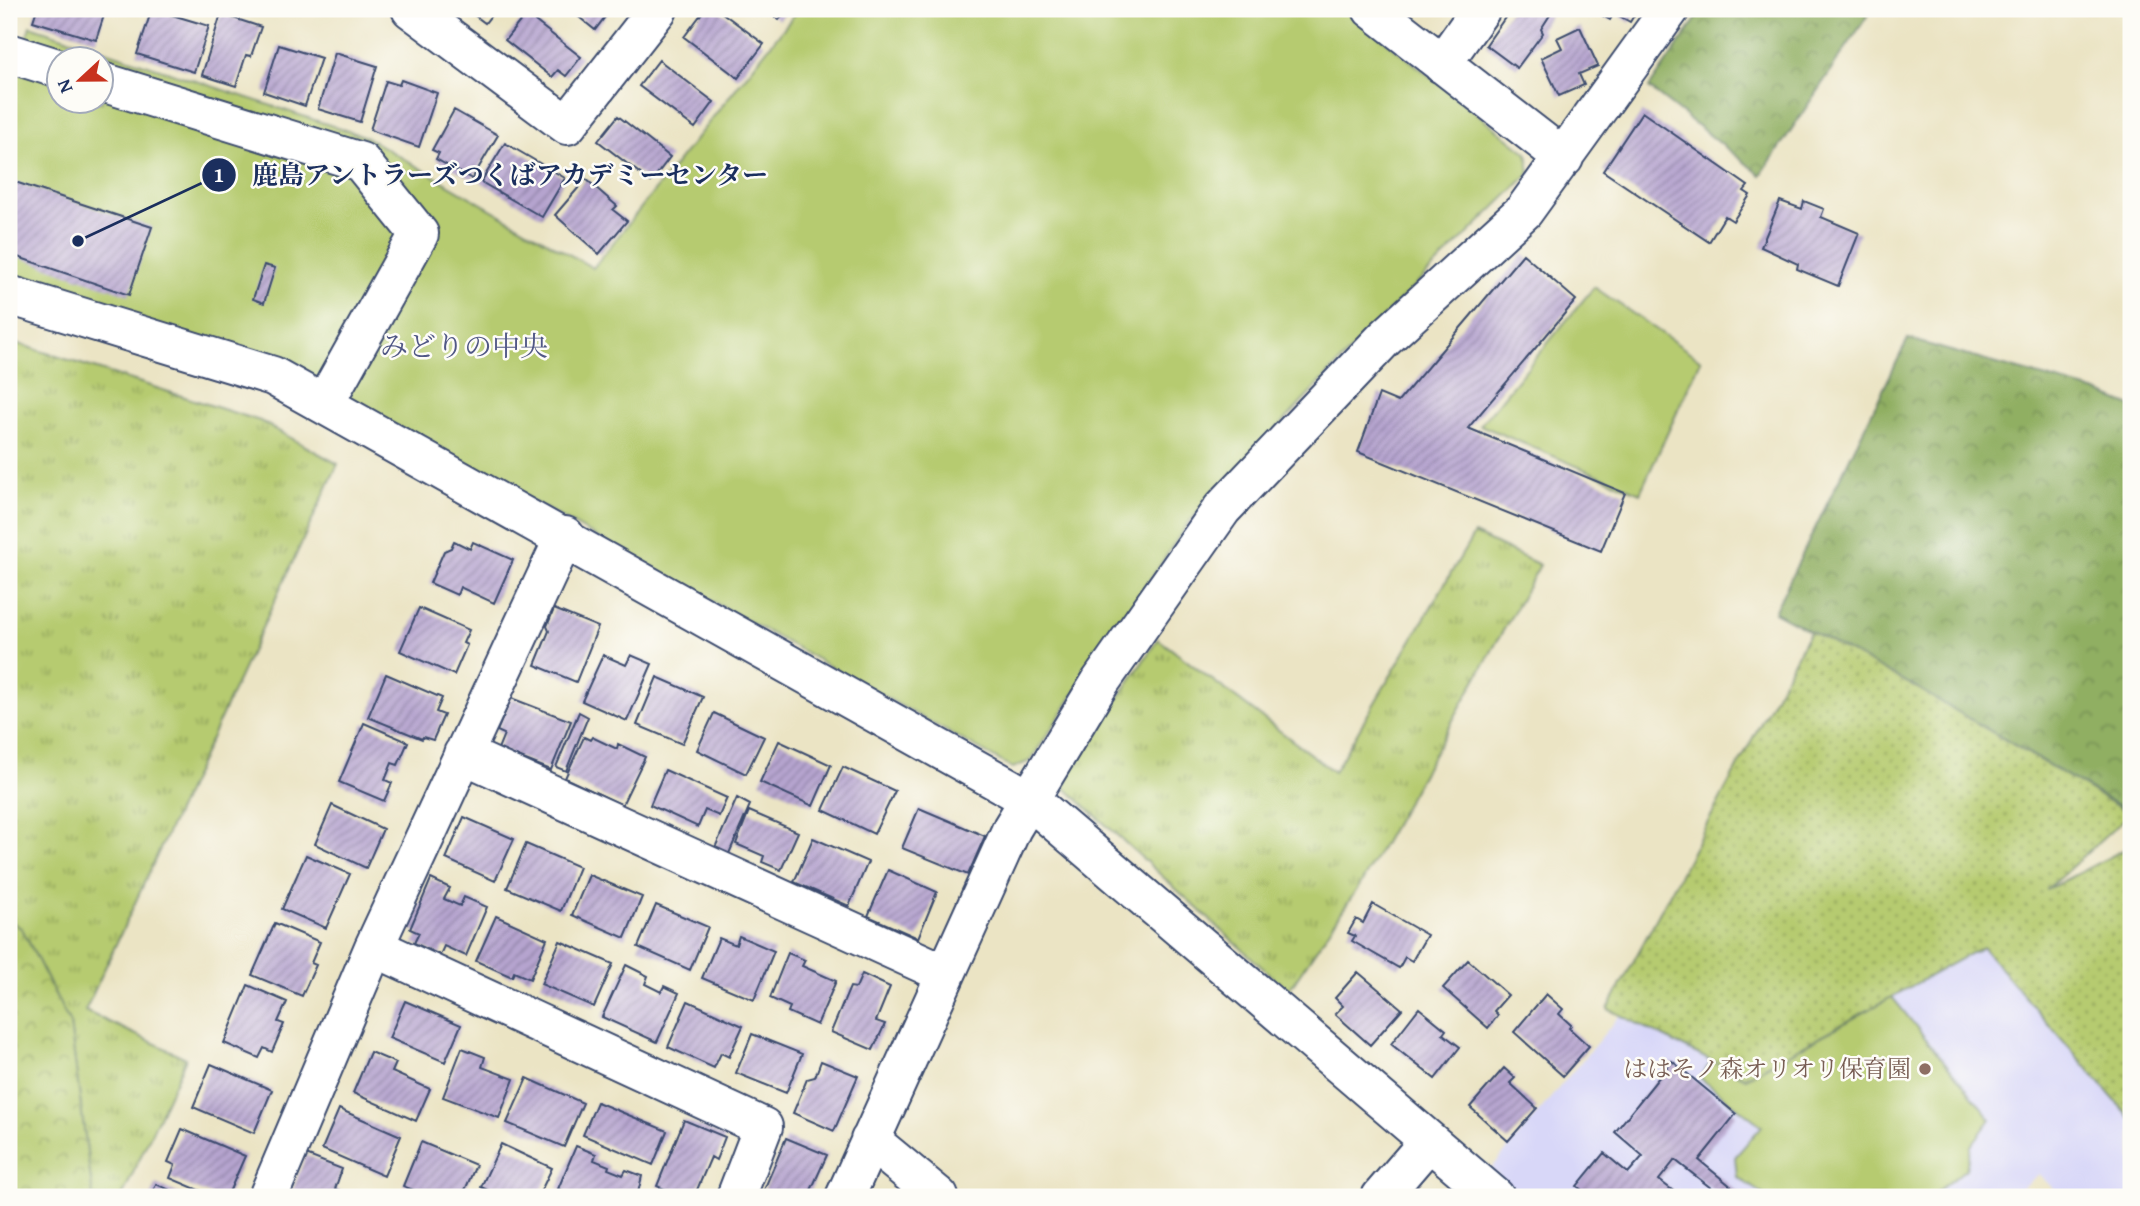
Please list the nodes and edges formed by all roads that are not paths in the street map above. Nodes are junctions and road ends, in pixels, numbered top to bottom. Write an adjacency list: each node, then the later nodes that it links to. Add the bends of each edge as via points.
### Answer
1 (411, 9): 2 (street, via 567,125)
2 (658, 9)
3 (1372, 9): 7 (street)
4 (1481, 9): 7 (street)
5 (1670, 9): 10 (street)
6 (9, 53): 8 (street)
7 (1442, 64): 10 (street)
8 (46, 65)
9 (116, 86): 12 (street, via 361,162 419,234)
10 (1564, 158): 15 (street, via 1524,211 1384,339 1222,509 1101,681)
11 (9, 295): 12 (street, via 273,376)
12 (324, 404): 13 (street)
13 (565, 536): 14 (street); 15 (street)
14 (463, 754): 16 (street); 17 (street)
15 (1029, 799): 17 (street); 19 (street)
16 (374, 947): 20 (street); 21 (street, via 763,1127)
17 (946, 974): 18 (street)
18 (870, 1140): 22 (street); 23 (street)
19 (1429, 1141): 24 (street); 25 (street)
20 (268, 1197)
21 (736, 1197)
22 (845, 1197)
23 (939, 1197)
24 (1381, 1197)
25 (1495, 1197)

